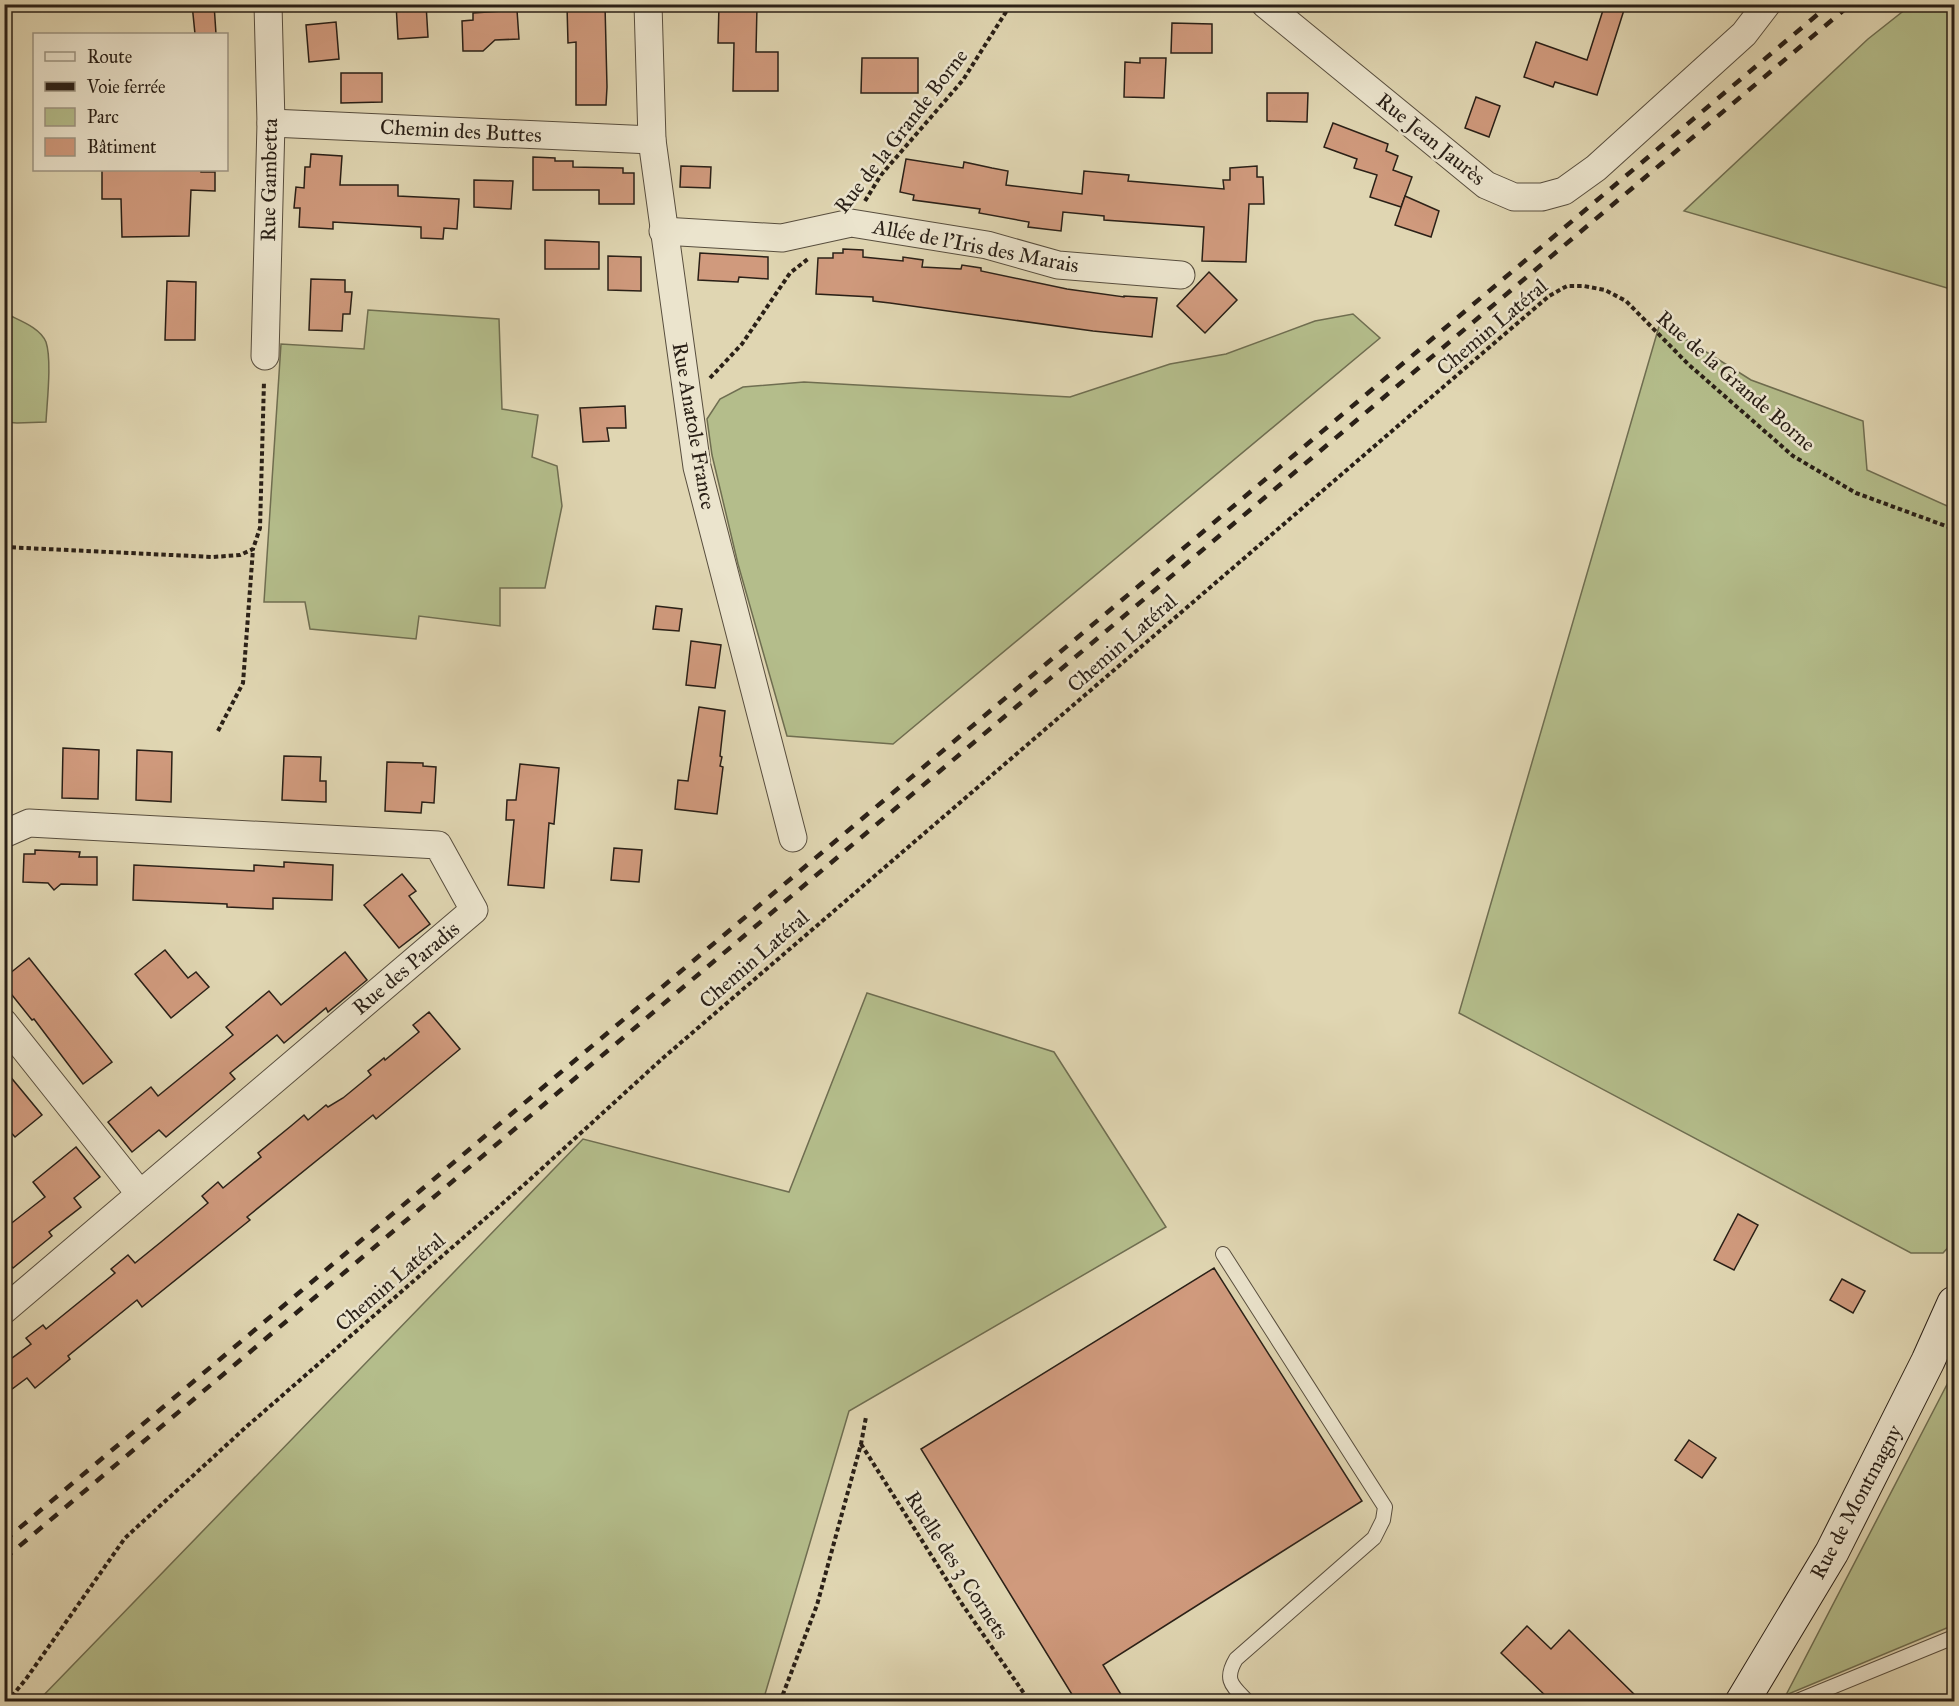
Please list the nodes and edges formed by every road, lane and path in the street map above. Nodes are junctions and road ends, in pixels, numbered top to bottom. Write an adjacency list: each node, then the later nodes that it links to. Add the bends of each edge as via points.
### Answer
1 (268, 4): 6 (street, Rue Gambetta)
2 (648, 4): 7 (street, Rue Anatole France)
3 (1011, 4): 8 (path, Rue de la Grande Borne, via 963,80 881,175)
4 (1266, 4): 5 (street, Rue Jean Jaurès, via 1486,184 1514,196 1564,191 1596,168 1744,34)
5 (1767, 4)
6 (271, 123): 7 (street, Chemin des Buttes); 13 (street, Rue Gambetta)
7 (652, 140): 9 (street, Rue Anatole France)
8 (851, 223): 9 (street, Allée de l'Iris des Marais, via 782,238); 11 (street, Allée de l'Iris des Marais, via 987,245 1058,265)
9 (663, 231): 14 (street, Rue Anatole France)
10 (816, 252): 14 (path, via 790,273 741,344)
11 (1181, 275)
12 (1567, 286): 15 (path, Rue de la Grande Borne, via 1605,290 1626,301 1688,363 1793,456 1856,493); 31 (path, Chemin Latéral, via 1549,296 663,1058 245,1428 125,1538 27,1679)
13 (265, 357): 17 (path, via 261,528)
14 (688, 403): 20 (street, Rue Anatole France, via 697,467)
15 (1954, 529)
16 (4, 546): 17 (path, via 213,557 240,555)
17 (253, 549): 18 (path, via 243,683)
18 (218, 731)
19 (4, 834): 22 (street, Rue des Paradis, via 29,823 438,845 474,910)
20 (793, 838)
21 (4, 1023): 22 (street)
22 (141, 1194): 25 (street, Rue des Paradis)
23 (1223, 1254): 30 (lane, via 1385,1507 1374,1538 1236,1659 1229,1675)
24 (1954, 1303): 29 (main road, Rue de Montmagny, via 1832,1552)
25 (4, 1310)
26 (866, 1417): 27 (path)
27 (861, 1444): 32 (path, via 817,1605); 33 (path, Ruelle des 3 Cornets, via 962,1604)
28 (1954, 1637): 34 (lane)
29 (1744, 1698)
30 (1244, 1700)
31 (7, 1701)
32 (780, 1701)
33 (1030, 1701)
34 (1795, 1701)

